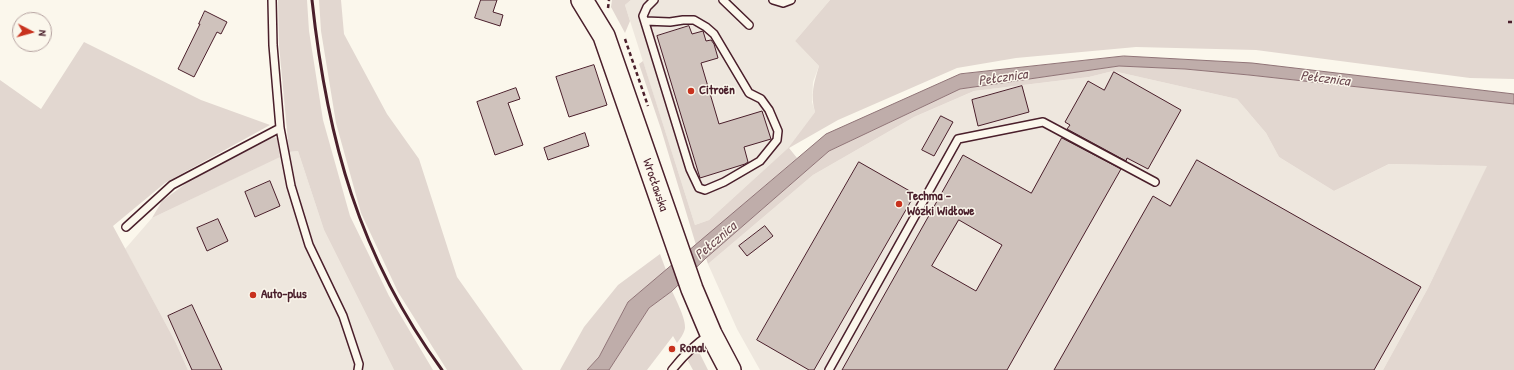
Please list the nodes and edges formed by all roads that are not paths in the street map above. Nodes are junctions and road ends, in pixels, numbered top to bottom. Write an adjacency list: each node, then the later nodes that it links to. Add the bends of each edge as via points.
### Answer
1 (272, 0): 9 (lane)
2 (582, 0): 12 (main road, Wrocławska, via 604,36 612,56 672,235)
3 (654, 0): 7 (lane, via 643,16)
4 (722, 0): 8 (lane)
5 (773, 0): 6 (lane, via 782,3)
6 (791, 0)
7 (645, 21): 7 (lane, via 690,169 699,188 705,190 724,182 760,161 777,140 778,131 769,110 761,99 749,93 714,34 694,20)
8 (749, 25)
9 (280, 128): 11 (lane, via 172,185); 13 (lane, via 291,186 309,246 343,316 359,364)
10 (1155, 182): 16 (lane, via 1043,122 958,139)
11 (126, 227)
12 (711, 334): 14 (lane, via 697,343); 15 (main road, Wrocławska)
13 (358, 370)
14 (672, 370)
15 (730, 370)
16 (829, 370)

